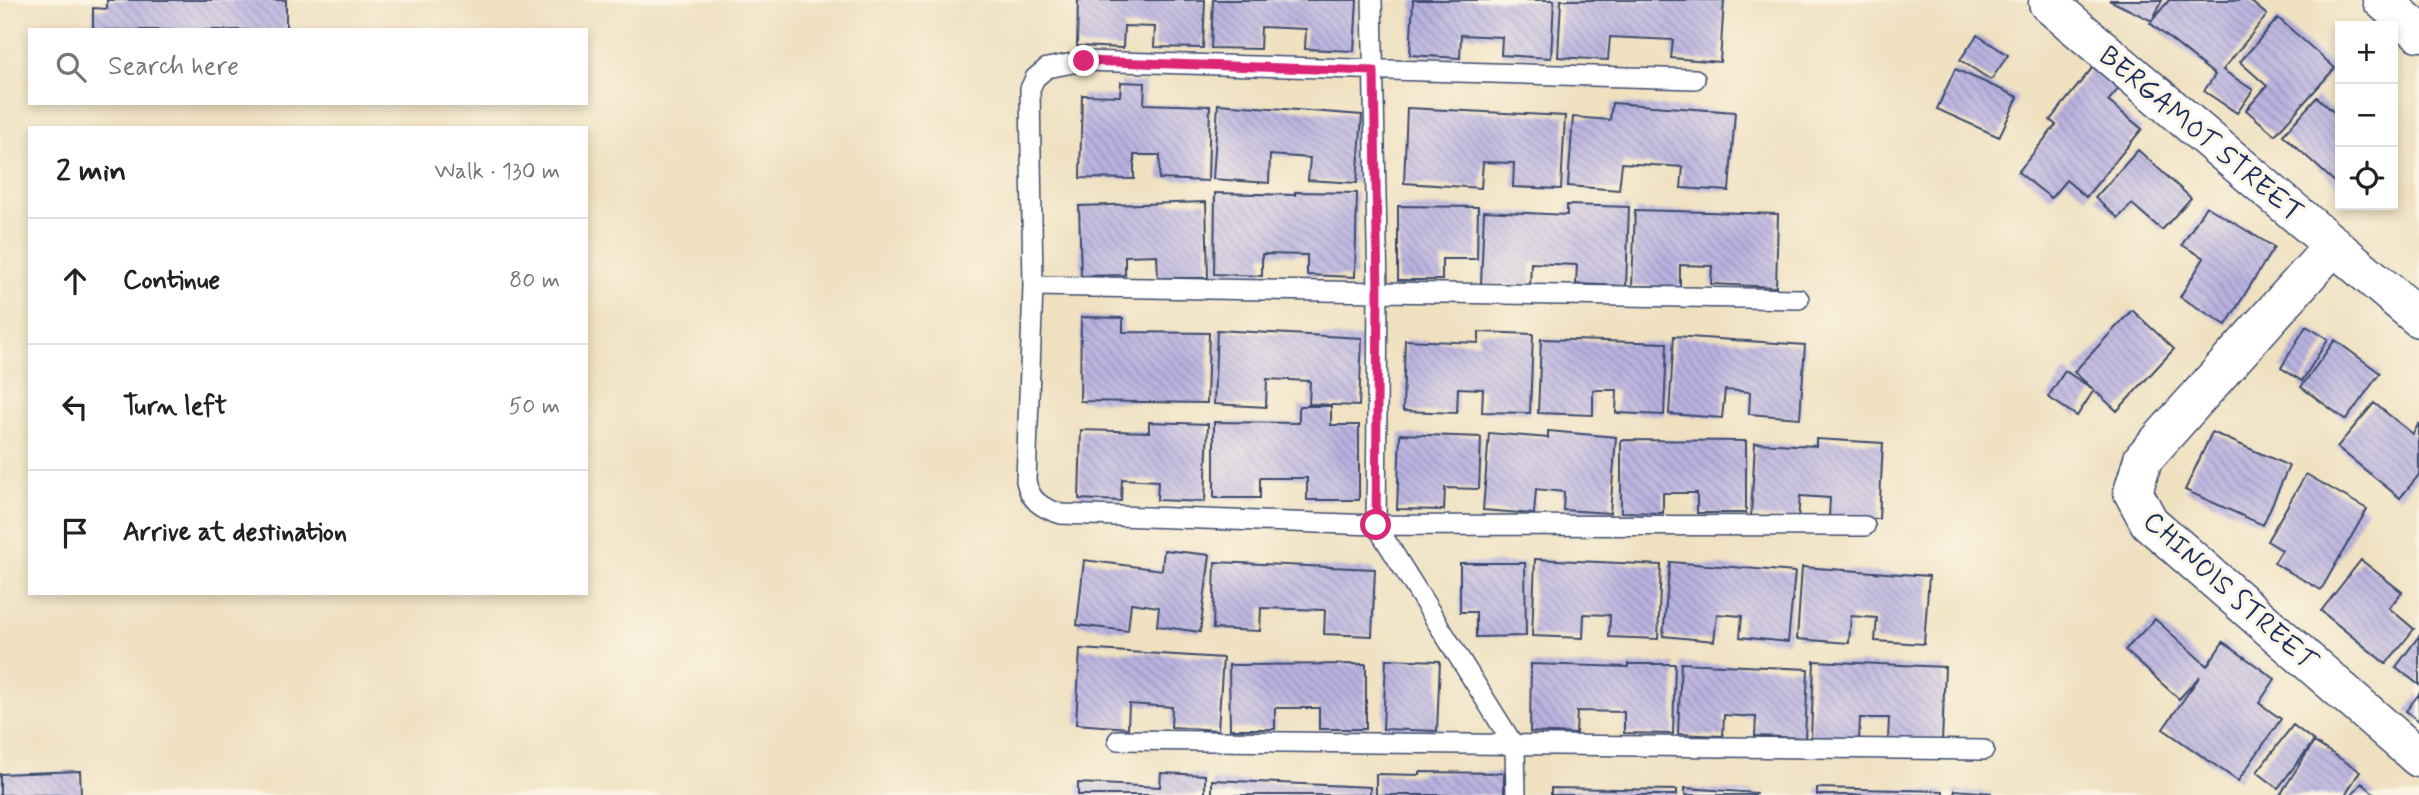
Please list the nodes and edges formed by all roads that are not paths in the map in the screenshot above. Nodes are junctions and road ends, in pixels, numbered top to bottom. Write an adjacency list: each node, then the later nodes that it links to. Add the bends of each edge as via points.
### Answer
1 (1372, 0): 5 (lane)
2 (2382, 0): 4 (street)
3 (2048, 3): 7 (street, BERGAMOT STREET)
4 (2419, 32)
5 (1374, 71): 6 (lane); 8 (lane, via 1084,61 1047,68 1035,78 1029,105); 9 (lane)
6 (1695, 79)
7 (2334, 244): 11 (street, BERGAMOT STREET); 17 (street, CHINOIS STREET, via 2143,459 2133,492 2148,522)
8 (1033, 286): 9 (lane); 12 (lane, via 1026,481 1028,492 1045,509 1079,516)
9 (1378, 292): 10 (lane); 12 (lane)
10 (1798, 299)
11 (2419, 318)
12 (1376, 525): 13 (lane); 15 (lane)
13 (1865, 526)
14 (1118, 740): 15 (lane)
15 (1515, 747): 16 (lane); 18 (lane)
16 (1984, 751)
17 (2419, 758)
18 (1516, 795)

